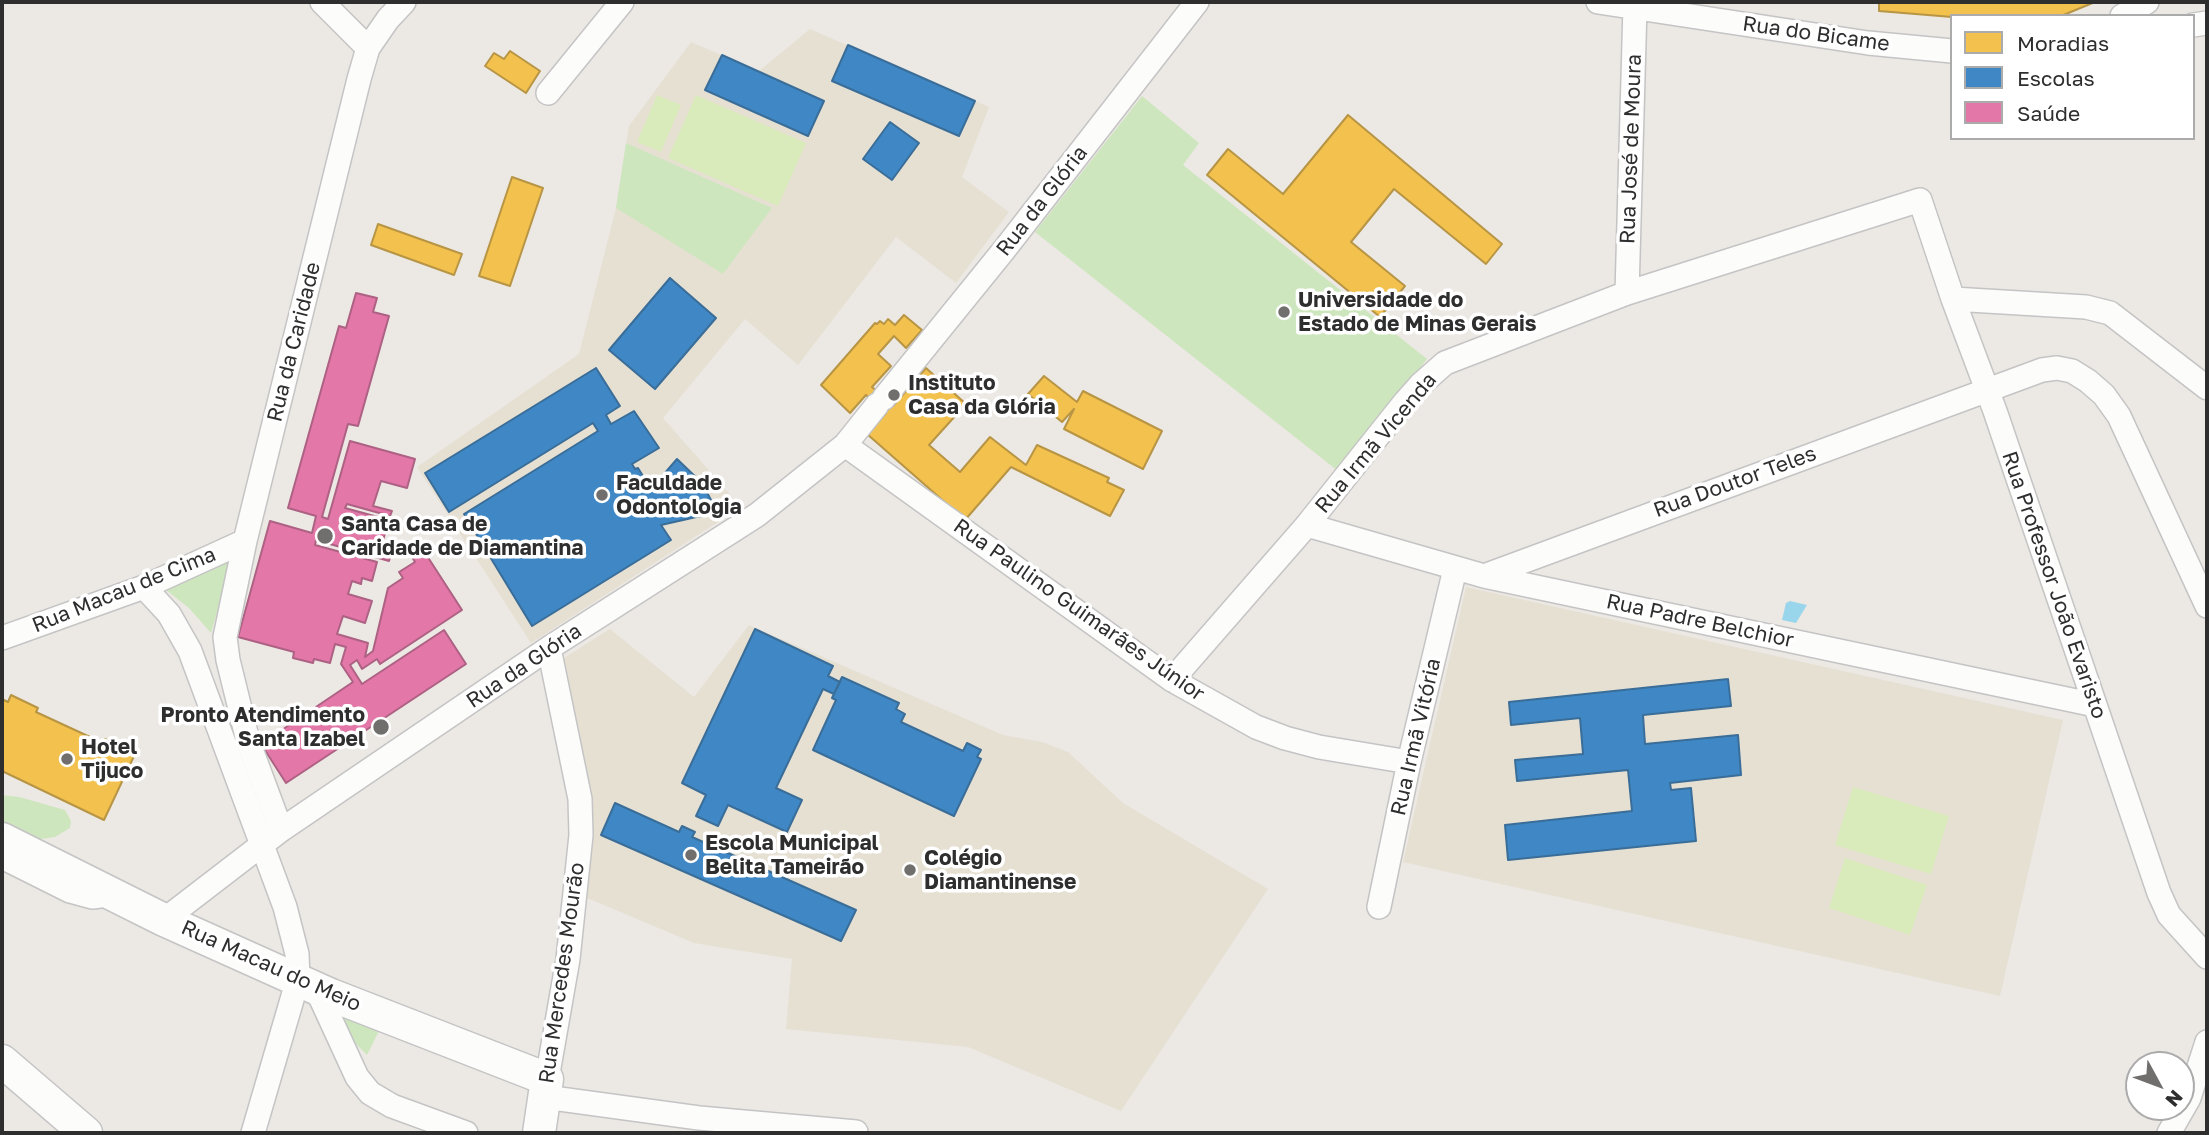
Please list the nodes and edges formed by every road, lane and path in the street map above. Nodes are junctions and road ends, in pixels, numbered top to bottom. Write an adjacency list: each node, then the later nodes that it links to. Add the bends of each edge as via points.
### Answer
1 (322, 2): 9 (street)
2 (404, 2): 9 (street)
3 (622, 2): 11 (street)
4 (1197, 2): 17 (street, Rua da Glória)
5 (1598, 2): 7 (street, Rua do Bicame)
6 (2147, 2): 8 (street)
7 (1634, 6): 10 (street, Rua do Bicame, via 1868,43); 13 (street, Rua José de Moura)
8 (2126, 14)
9 (368, 48): 19 (street, Rua da Caridade)
10 (1950, 51)
11 (548, 93)
12 (1920, 200): 13 (street, Rua Irmã Vicenda); 14 (street, Rua Professor João Evaristo)
13 (1627, 293): 18 (street, Rua Irmã Vicenda, via 1445,363 1405,402)
14 (1953, 299): 15 (street, via 2086,307 2110,313); 16 (street, Rua Professor João Evaristo)
15 (2207, 388)
16 (1987, 390): 21 (street, Rua Doutor Teles); 23 (street, Rua Doutor Teles, via 2050,368 2073,371 2096,387 2127,430); 29 (street, Rua Professor João Evaristo)
17 (845, 445): 26 (street, Rua da Glória, via 757,515); 28 (street, Rua Paulino Guimarães Júnior)
18 (1307, 524): 20 (street, Rua Padre Belchior); 28 (street, Rua Irmã Vicenda)
19 (245, 541): 22 (street, Rua Macau de Cima); 24 (street, Rua da Caridade)
20 (1455, 569): 21 (street, Rua Padre Belchior); 30 (street, Rua Irmã Vitória)
21 (1484, 576): 29 (street, Rua Padre Belchior)
22 (144, 587): 25 (street, Rua Macau de Cima); 27 (street, via 169,614)
23 (2207, 606)
24 (225, 637): 27 (street); 31 (street, via 248,741)
25 (2, 638)
26 (549, 648): 31 (street, Rua da Glória); 42 (street, Rua Mercedes Mourão, via 580,799 581,835 568,959)
27 (190, 651): 33 (street)
28 (1172, 680): 30 (street, Rua Paulino Guimarães Júnior, via 1285,738)
29 (2095, 705): 38 (street, Rua Professor João Evaristo, via 2164,906)
30 (1409, 762): 36 (street, Rua Irmã Vitória)
31 (281, 831): 33 (street, Rua da Glória)
32 (2, 839): 35 (main road, Rua Macau do Meio)
33 (261, 845): 37 (street, Rua da Glória); 39 (street)
34 (2, 854): 35 (street, via 70,891 92,897)
35 (117, 895): 37 (main road, Rua Macau do Meio)
36 (1379, 907)
37 (164, 920): 39 (main road, Rua Macau do Meio)
38 (2207, 956)
39 (307, 984): 42 (main road, Rua Macau do Meio); 45 (street); 46 (street, via 370,1093 392,1106)
40 (2207, 1042): 48 (street, via 2189,1098)
41 (2, 1060): 44 (main road)
42 (546, 1088): 43 (street, via 699,1118); 47 (main road, Rua Mercedes Mourão)
43 (856, 1132)
44 (86, 1133)
45 (253, 1133)
46 (466, 1133)
47 (540, 1133)
48 (2169, 1133)

